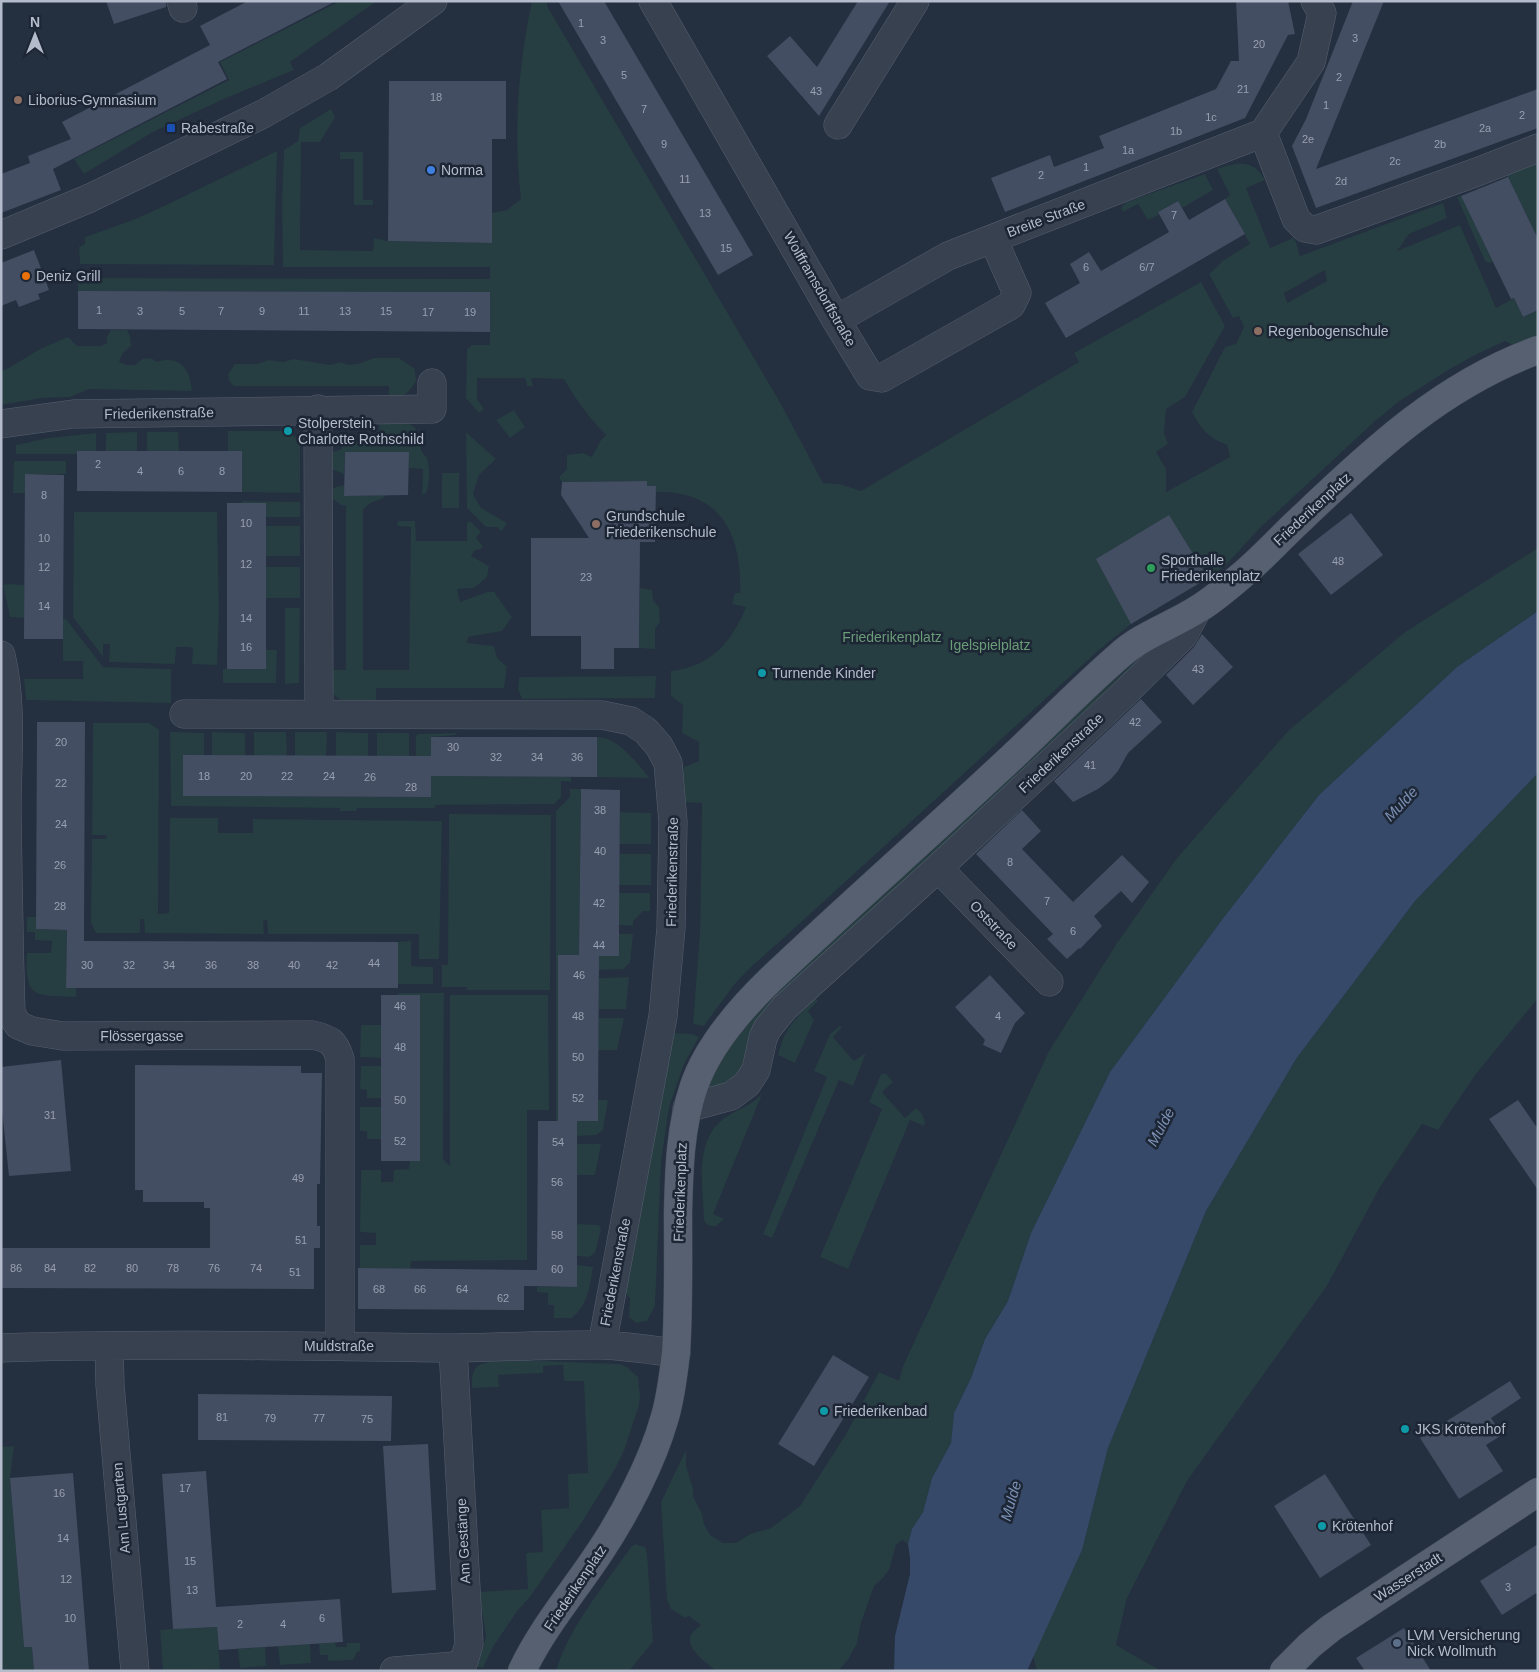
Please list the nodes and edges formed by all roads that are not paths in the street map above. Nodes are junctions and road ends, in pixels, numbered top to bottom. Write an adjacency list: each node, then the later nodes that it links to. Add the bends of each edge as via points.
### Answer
1 (433, 1): 8 (street, via 328,76 263,114 90,198)
2 (653, 1): 10 (street, Wolfframsdorffstraße)
3 (915, 1): 5 (street)
4 (1315, 1): 6 (street, via 1322,13 1311,62)
5 (838, 125)
6 (1263, 133): 7 (street, via 1296,220 1305,228 1316,230); 9 (street, Breite Straße)
7 (1538, 148)
8 (1, 234)
9 (993, 239): 10 (street, Breite Straße, via 948,256); 10 (street, Wolfframsdorffstraße, via 1017,293 1011,305 882,378 870,376)
10 (836, 320)
11 (1538, 350): 15 (main road, Friederikenplatz, via 1498,366 1421,412 1376,449 1253,566)
12 (432, 383): 13 (street, Friederikenstraße, via 432,409)
13 (318, 410): 14 (street, Friederikenstraße, via 73,414); 18 (street)
14 (1, 424)
15 (1197, 610): 19 (street, Friederikenstraße, via 1183,636); 21 (main road, Friederikenplatz, via 1122,653 753,996 716,1044 694,1084)
16 (1, 655): 23 (street, Flössergasse, via 9,716 11,1013 18,1025 32,1031 63,1036 313,1035 327,1039 337,1047 340,1059)
17 (184, 714): 18 (street, Friederikenstraße)
18 (318, 714): 24 (street, Friederikenstraße, via 602,715 632,721 646,731 668,763 673,822 673,883 664,1016)
19 (938, 868): 20 (street, Oststraße); 21 (street, Friederikenstraße, via 775,1018 763,1038 756,1070 747,1084 731,1096)
20 (1049, 982)
21 (687, 1108): 27 (main road, Friederikenplatz, via 679,1163)
22 (109, 1346): 23 (street, Muldstraße); 25 (street, Muldstraße); 29 (street, Am Lustgarten)
23 (340, 1346): 26 (street, Muldstraße)
24 (602, 1346): 26 (street, Muldstraße); 27 (street, Muldstraße)
25 (1, 1348)
26 (453, 1348): 30 (street, Am Gestänge, via 469,1644 464,1661 454,1666)
27 (676, 1353): 31 (main road, Friederikenplatz, via 664,1421 645,1469 602,1549 536,1645)
28 (1538, 1492): 32 (main road, Wasserstadt, via 1331,1628)
29 (134, 1671)
30 (394, 1671)
31 (522, 1671)
32 (1284, 1671)

